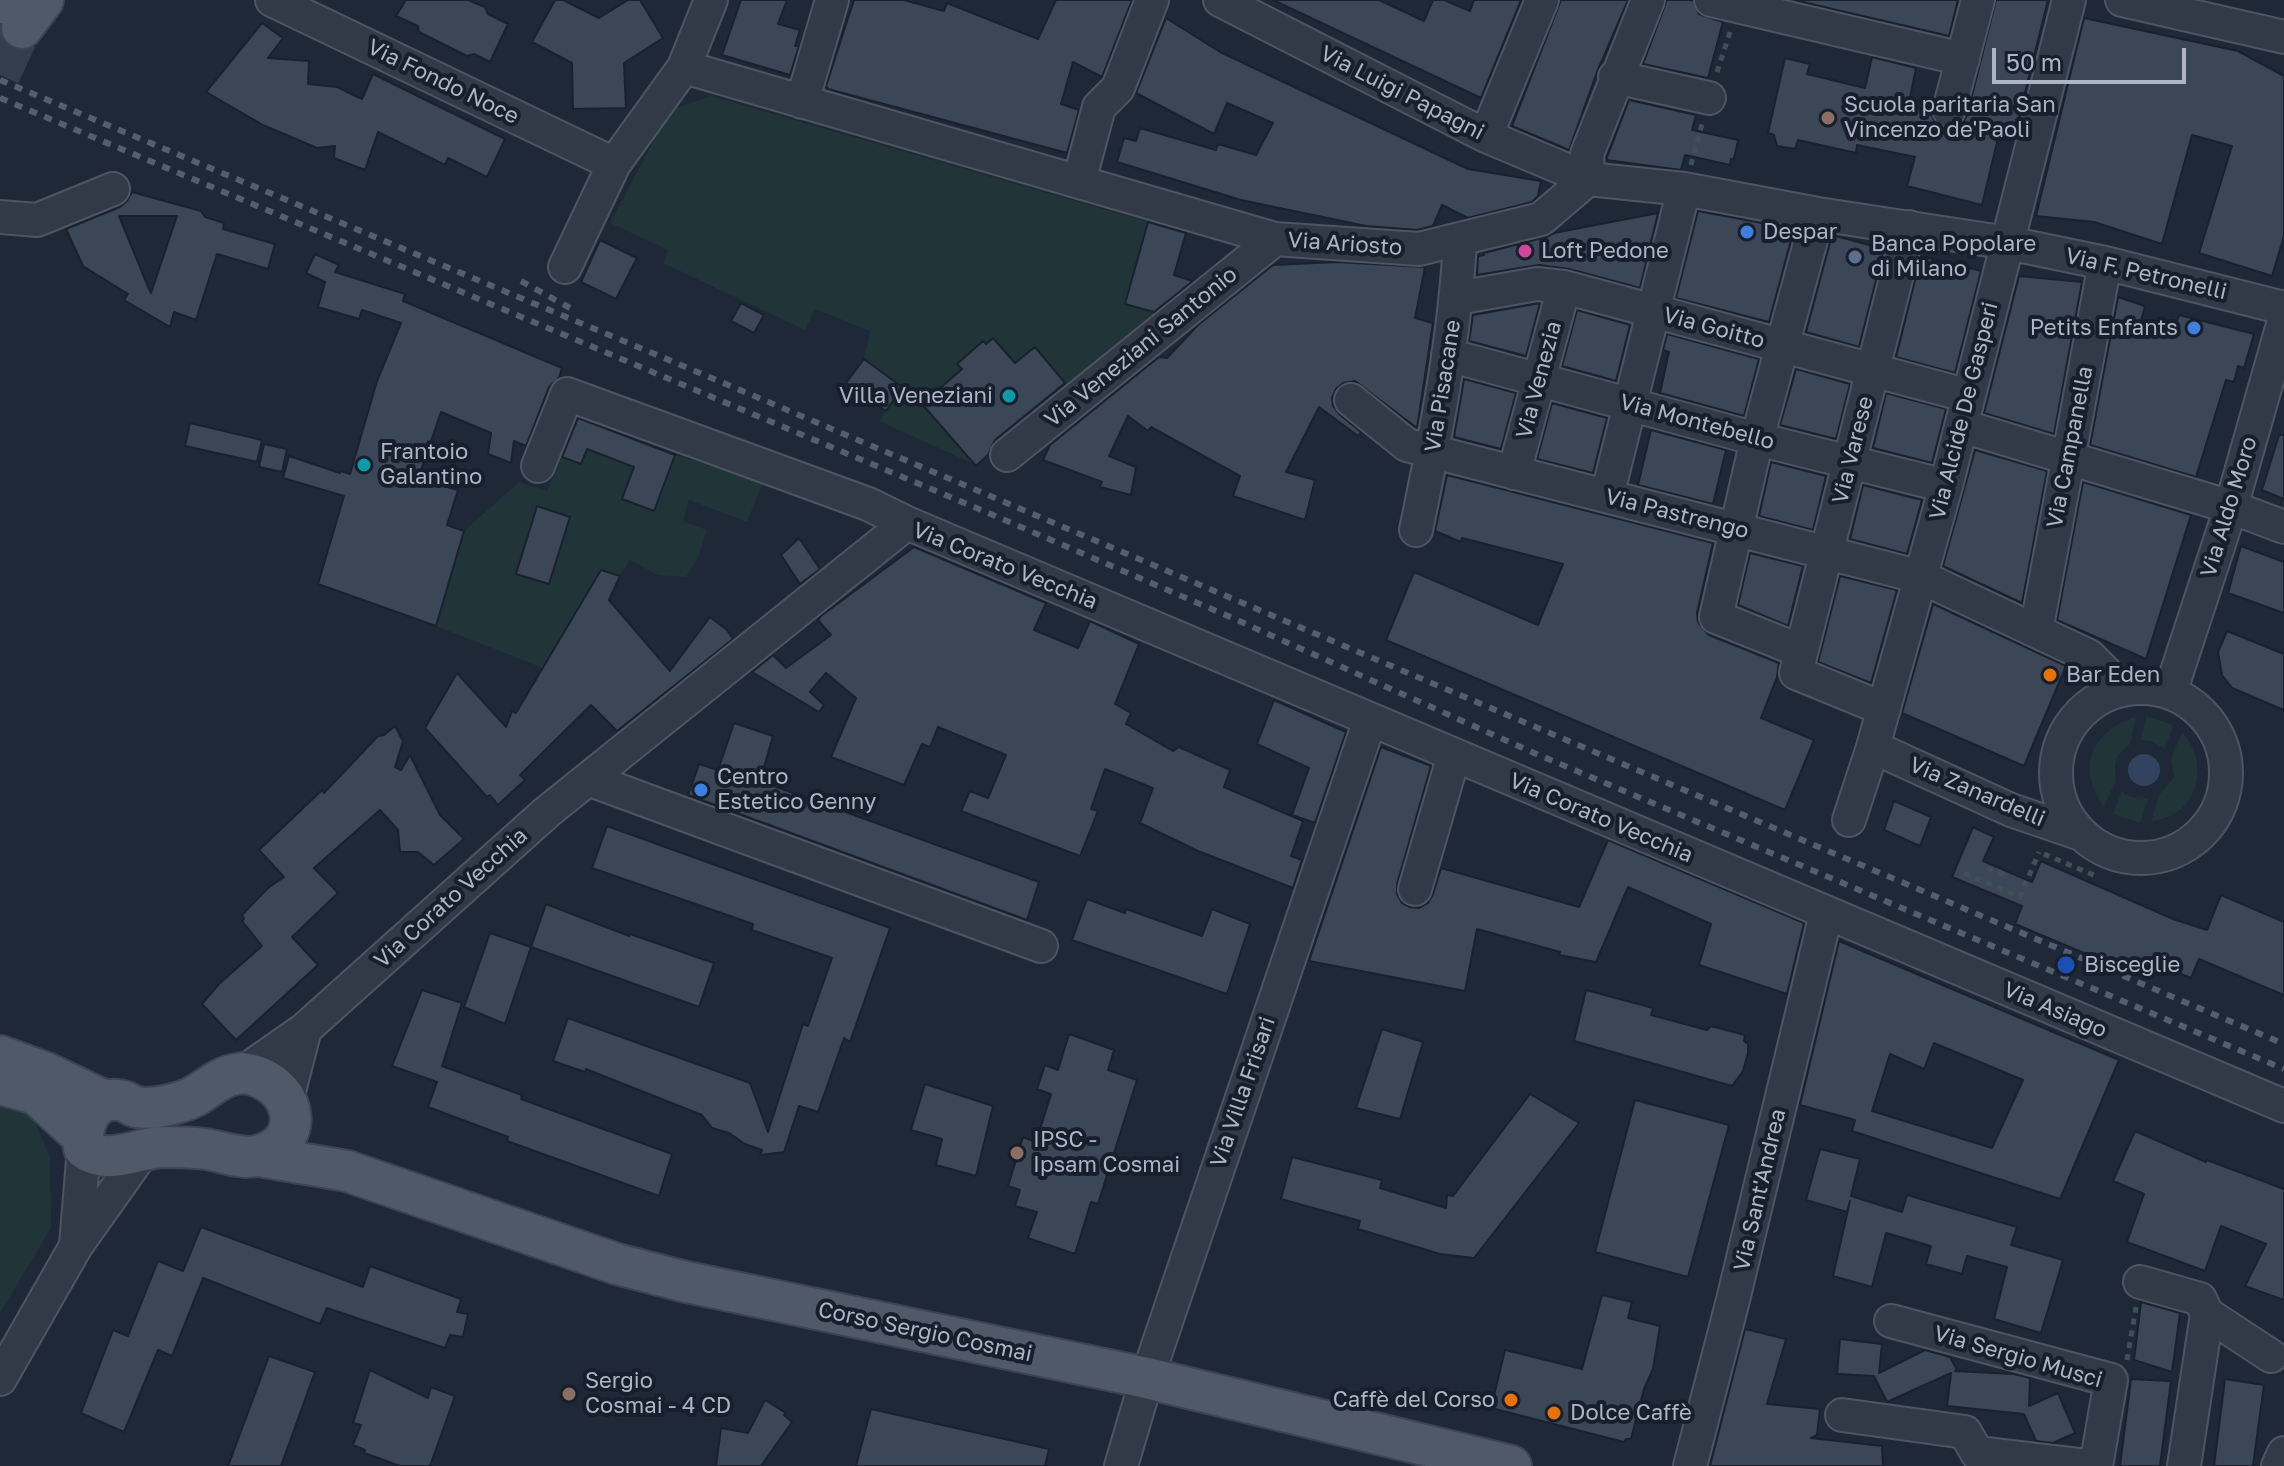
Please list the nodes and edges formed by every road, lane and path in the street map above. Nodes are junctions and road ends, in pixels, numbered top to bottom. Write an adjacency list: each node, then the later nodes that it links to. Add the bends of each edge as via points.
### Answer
1 (272, 0): 20 (street, Via Fondo Noce)
2 (711, 0): 14 (street)
3 (832, 0): 17 (street)
4 (1152, 0): 22 (street, via 1118,88 1099,107)
5 (1542, 0): 19 (street)
6 (1648, 0): 15 (street)
7 (1711, 0): 13 (street)
8 (1978, 0): 13 (street)
9 (2069, 0): 30 (street, Via Alcide De Gasperi)
10 (2122, 0): 12 (street)
11 (1226, 2): 19 (street, Via Luigi Papagni)
12 (2284, 37)
13 (1963, 59): 18 (street)
14 (684, 67): 17 (street, Via Ariosto); 20 (street)
15 (1615, 77): 16 (street); 21 (street, via 1587,154)
16 (1709, 98)
17 (802, 102): 22 (street, Via Ariosto)
18 (1949, 110)
19 (1486, 136): 21 (street, Via Luigi Papagni)
20 (614, 164): 32 (street)
21 (1588, 179): 24 (street); 29 (street, Via Ariosto, via 1541,219)
22 (1079, 182): 28 (street, Via Ariosto)
23 (113, 189): 26 (street, via 37,220)
24 (1684, 189): 25 (street); 36 (street)
25 (1818, 214): 27 (street); 38 (street)
26 (0, 217)
27 (1909, 227): 30 (street); 40 (street, Via Varese)
28 (1275, 239): 29 (street, Via Ariosto, via 1419,249); 47 (street, Via Veneziani Santonio)
29 (1460, 240): 34 (street, Via Pisacane)
30 (2008, 243): 31 (street, Via F. Petronelli); 44 (street, Via Alcide De Gasperi)
31 (2105, 263): 35 (street, Via F. Petronelli); 48 (street, Via Campanella)
32 (565, 267)
33 (1550, 285): 34 (street, Via Goitto); 36 (street, Via Goitto); 41 (street, Via Venezia)
34 (1457, 298): 39 (street, Via Pisacane)
35 (2284, 308)
36 (1654, 312): 38 (street, Via Goitto); 43 (street)
37 (2284, 321): 54 (street, Via Aldo Moro)
38 (1781, 346): 40 (street, Via Goitto); 45 (street)
39 (1448, 355): 41 (street, Via Montebello); 46 (street, Via Pisacane)
40 (1872, 371): 44 (street, Via Goitto); 49 (street, Via Varese)
41 (1539, 379): 43 (street, Via Montebello); 51 (street, Via Venezia)
42 (1351, 400): 46 (street, Via Pastrengo, via 1407,445)
43 (1631, 404): 45 (street, Via Montebello); 53 (street)
44 (1965, 411): 48 (street, Via Goitto); 52 (street, Via Alcide De Gasperi)
45 (1757, 439): 49 (street, Via Montebello); 57 (street)
46 (1432, 451): 51 (street, Via Pastrengo); 58 (street, Via Pisacane)
47 (1007, 455)
48 (2067, 458): 54 (street, Via Goitto); 61 (street, Via Campanella)
49 (1850, 463): 52 (street, Via Montebello); 59 (street, Via Varese)
50 (538, 466): 55 (street, via 567,394)
51 (1514, 473): 53 (street, Via Pastrengo)
52 (1946, 486): 60 (street, Via Alcide De Gasperi)
53 (1607, 496): 57 (street, Via Pastrengo)
54 (2231, 507): 56 (street, Via Goitto); 64 (street, Via Aldo Moro)
55 (907, 523): 66 (street, Via Corato Vecchia); 69 (street, Via Corato Vecchia)
56 (2284, 527)
57 (1737, 529): 59 (street, Via Pastrengo); 62 (street, via 1716,617)
58 (1416, 530)
59 (1826, 552): 60 (street, Via Pastrengo); 62 (street, Via Varese)
60 (1921, 577): 61 (street, Via Pastrengo); 65 (street, Via Alcide De Gasperi)
61 (2036, 631): 63 (street, Via Pastrengo, via 2089,656)
62 (1798, 662): 65 (street)
63 (2123, 690): 64 (street); 71 (street, via 2099,699 2063,737 2057,789)
64 (2170, 693): 71 (street, via 2194,705 2217,732 2226,762 2225,792 2213,821 2191,843 2163,856 2132,859 2107,852)
65 (1884, 709): 67 (street, Via Alcide De Gasperi)
66 (1370, 720): 68 (street, Via Corato Vecchia); 95 (street, Via Villa Frisari)
67 (1873, 747): 70 (street, Via Alcide De Gasperi); 71 (street, Via Zanardelli, via 2011,810)
68 (1454, 755): 76 (street); 77 (street, Via Corato Vecchia)
69 (588, 779): 78 (street); 79 (street, Via Corato Vecchia)
70 (1849, 820)
71 (2081, 834)
72 (2039, 852): 74 (path, via 2020,897)
73 (1987, 868): 75 (path)
74 (1964, 873)
75 (2008, 876)
76 (1415, 889)
77 (1826, 914): 85 (street, Via Asiago); 102 (street, Via Sant'Andrea)
78 (1041, 946)
79 (305, 1029): 81 (street, Via Corato Vecchia); 84 (street)
80 (0, 1056): 83 (main road)
81 (242, 1073): 83 (main road, via 165,1106); 84 (main road, Corso Sergio Cosmai, via 270,1081 281,1089)
82 (0, 1084): 86 (main road, via 36,1094)
83 (105, 1101): 86 (main road, via 87,1117)
84 (288, 1106): 88 (main road, via 290,1126 284,1138); 89 (main road, Corso Sergio Cosmai)
85 (2284, 1106)
86 (83, 1142): 87 (main road, Corso Sergio Cosmai, via 94,1155 106,1158); 90 (street)
87 (144, 1150): 88 (main road, Corso Sergio Cosmai, via 206,1149); 90 (street)
88 (259, 1156): 89 (main road, Corso Sergio Cosmai)
89 (347, 1171): 95 (main road, Corso Sergio Cosmai, via 617,1264 682,1281)
90 (76, 1246): 96 (street)
91 (2140, 1282): 92 (street, via 2200,1299); 97 (path, via 2125,1373)
92 (2207, 1314): 94 (street); 105 (street)
93 (1891, 1321): 97 (street, Via Sergio Musci)
94 (2271, 1356)
95 (1147, 1378): 100 (street, Via Villa Frisari); 101 (main road, Corso Sergio Cosmai)
96 (0, 1379)
97 (2111, 1380): 104 (street, Via Sergio Musci)
98 (1842, 1415): 103 (street, via 1965,1432 1977,1453)
99 (2284, 1453): 106 (street)
100 (1121, 1466)
101 (1511, 1466)
102 (1690, 1466)
103 (2087, 1466)
104 (2096, 1466)
105 (2184, 1466)
106 (2278, 1466)

